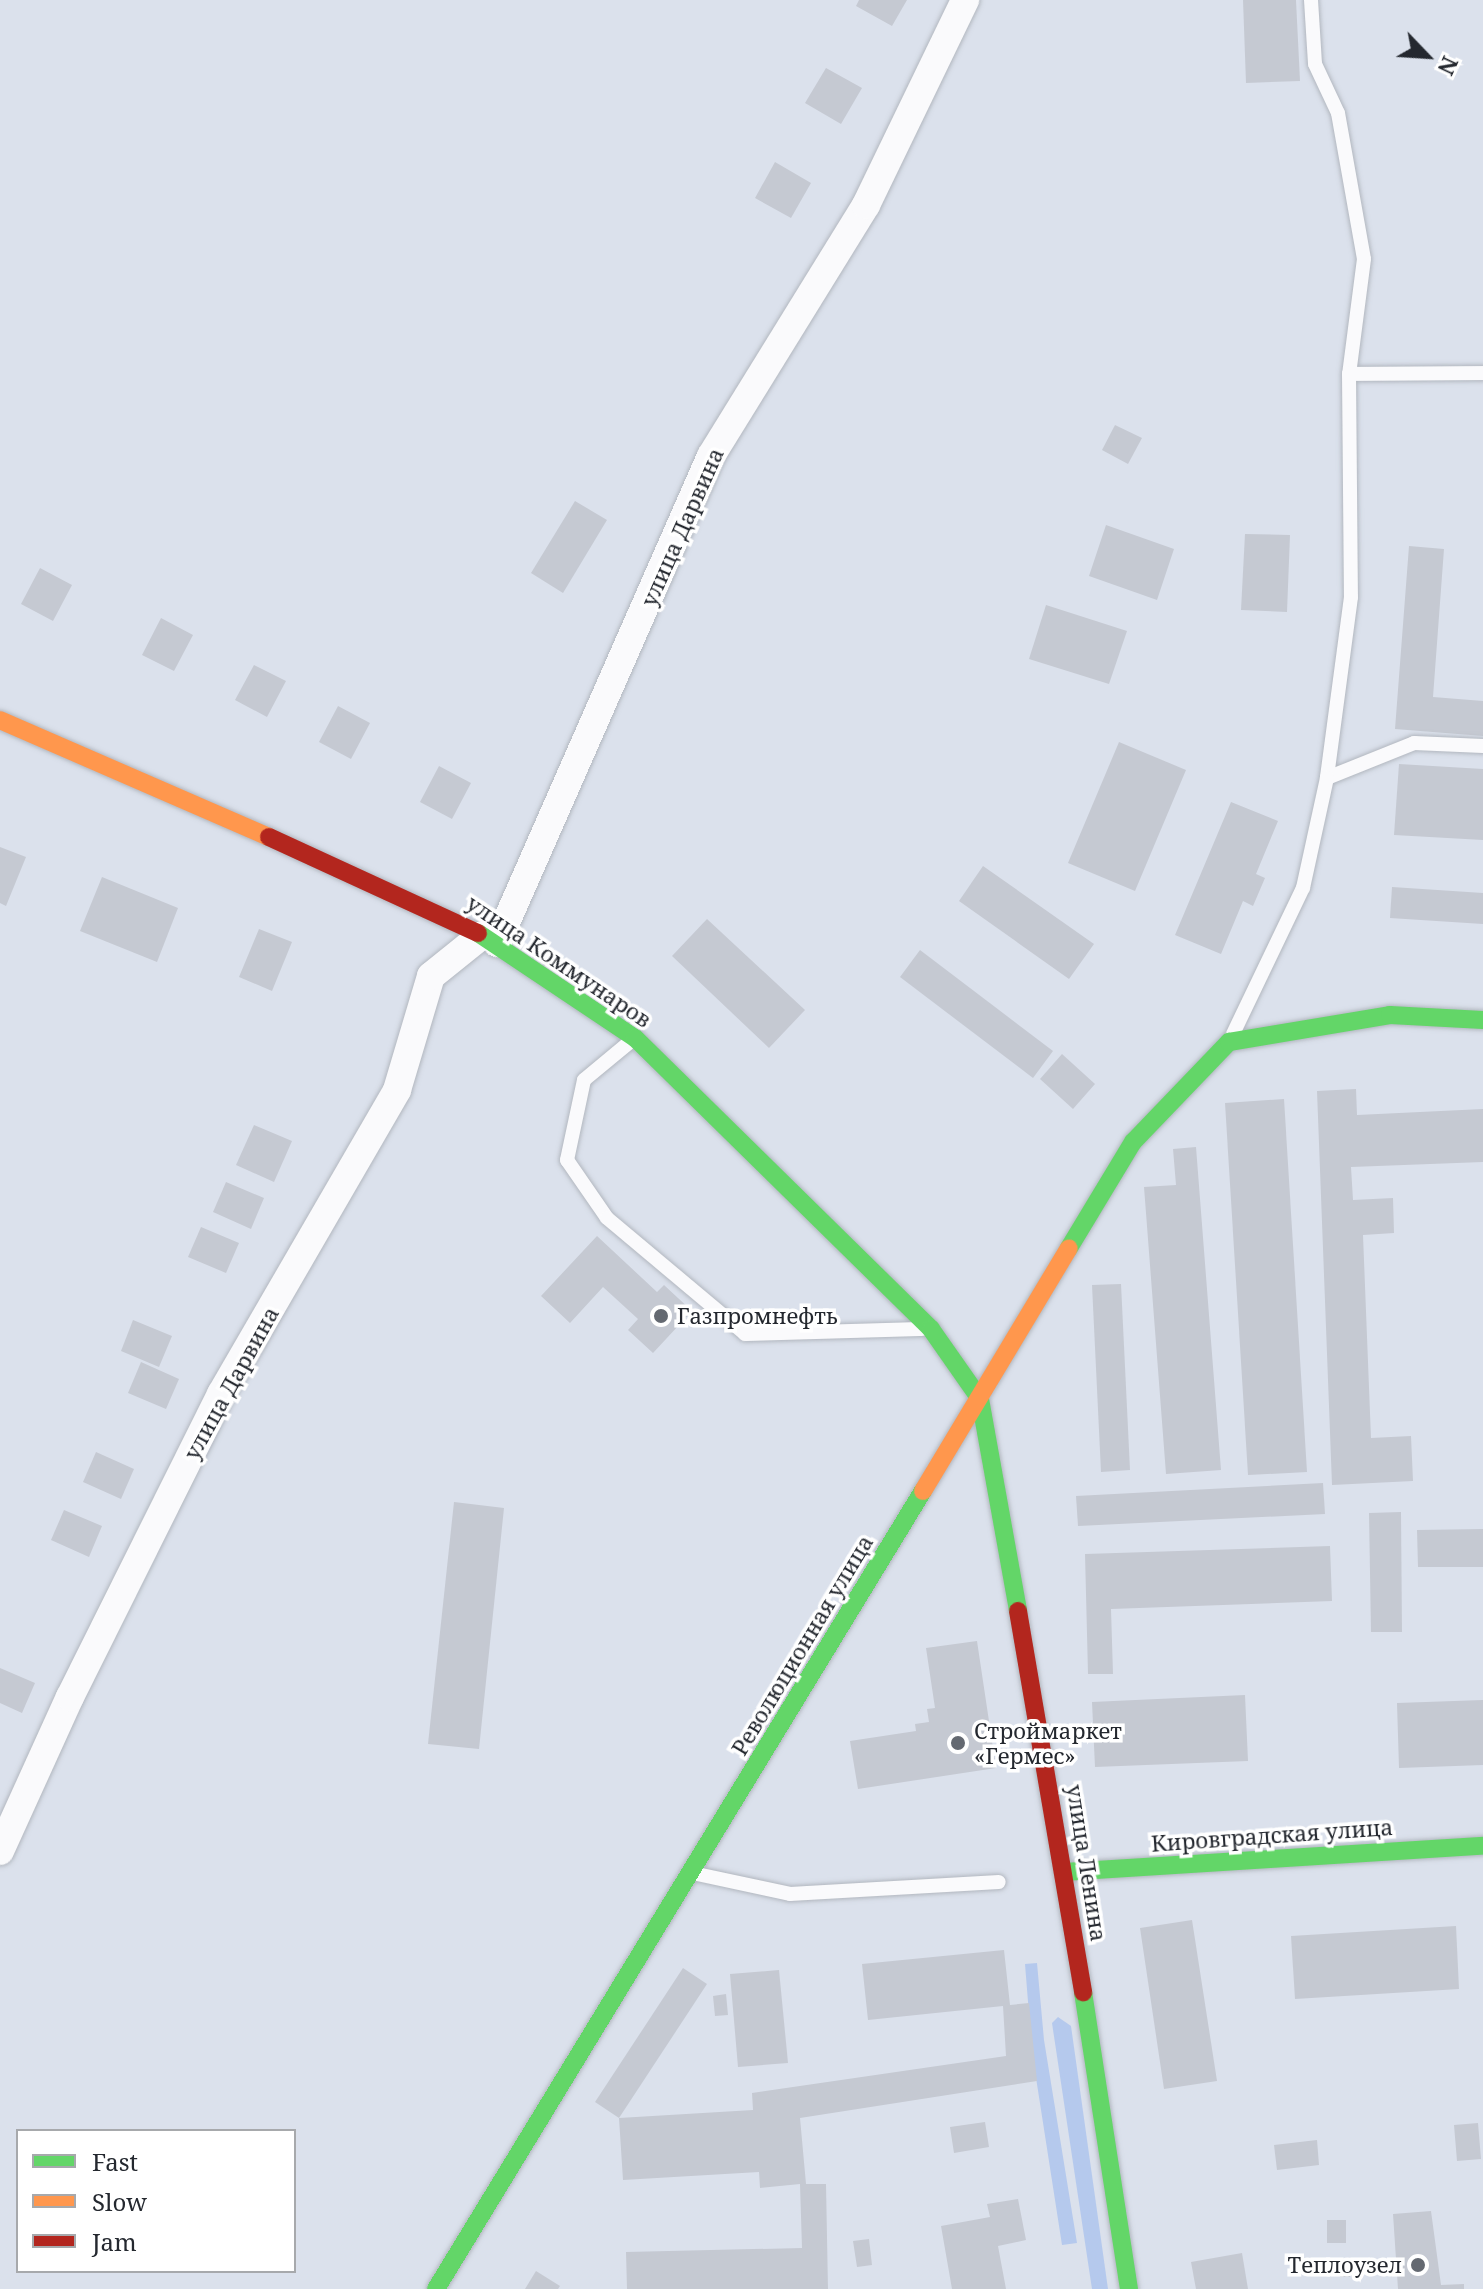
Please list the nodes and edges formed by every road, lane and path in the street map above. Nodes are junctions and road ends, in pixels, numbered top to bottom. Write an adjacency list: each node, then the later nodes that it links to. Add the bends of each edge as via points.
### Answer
1 (965, 0): 8 (street, улица Дарвина, via 866,205 711,456)
2 (1311, 0): 4 (lane, via 1315,64 1338,113 1364,259)
3 (1483, 373): 4 (lane)
4 (1349, 374): 7 (lane, via 1351,597)
5 (0, 720): 8 (main road, улица Коммунаров, via 434,909)
6 (1483, 746): 7 (lane, via 1414,743)
7 (1327, 778): 11 (lane, via 1303,888)
8 (490, 939): 10 (main road, улица Коммунаров); 15 (street, улица Дарвина, via 431,976 397,1090 221,1394 70,1697)
9 (1483, 1020): 11 (main road, via 1390,1015)
10 (635, 1038): 12 (main road, улица Коммунаров); 12 (lane, via 584,1080 567,1160 607,1218 745,1334)
11 (1229, 1042): 13 (main road, Революционная улица, via 1133,1142)
12 (931, 1329): 13 (main road, улица Коммунаров)
13 (980, 1399): 16 (main road, улица Ленина); 17 (main road, Революционная улица)
14 (1483, 1846): 16 (main road, Кировградская улица)
15 (0, 1851)
16 (1065, 1872): 20 (main road, улица Ленина)
17 (692, 1873): 18 (lane, via 790,1894); 19 (main road, Революционная улица)
18 (999, 1882)
19 (436, 2289)
20 (1129, 2289)

